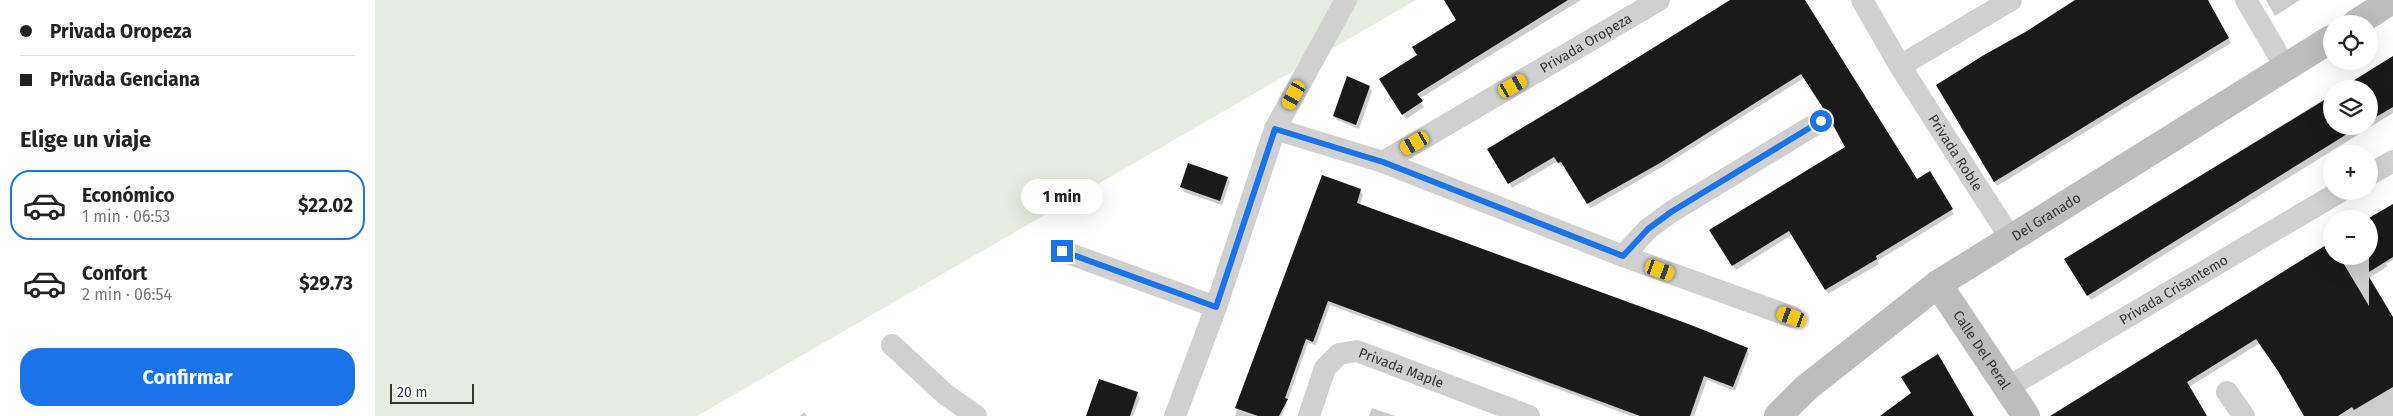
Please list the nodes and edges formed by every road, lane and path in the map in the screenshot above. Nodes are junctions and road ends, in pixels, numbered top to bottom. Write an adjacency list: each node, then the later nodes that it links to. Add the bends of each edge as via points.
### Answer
1 (1346, 0): 12 (street)
2 (1659, 0): 14 (street, Privada Oropeza)
3 (1862, 0): 9 (street, Privada Roble)
4 (2011, 0): 9 (street)
5 (2246, 0): 10 (street)
6 (2392, 0): 7 (main road)
7 (2369, 15)
8 (2323, 44): 10 (main road, Del Granado)
9 (1900, 66): 17 (street, Privada Roble)
10 (2286, 68): 17 (main road, Del Granado)
11 (1821, 121): 19 (street, via 1671,212 1648,229)
12 (1275, 129): 14 (street); 21 (street)
13 (2393, 161): 15 (street)
14 (1383, 162): 19 (street)
15 (2378, 170)
16 (2326, 200): 24 (street, Privada Crisantemo)
17 (2011, 238): 20 (main road, Del Granado)
18 (1062, 251): 21 (street)
19 (1623, 256): 22 (street)
20 (1937, 284): 24 (main road, Calle Del Peral); 30 (main road, Del Granado, via 1806,388)
21 (1216, 307): 27 (street)
22 (1792, 317)
23 (892, 345): 26 (street, via 945,394)
24 (2007, 387): 31 (main road, Calle Del Peral)
25 (2227, 392): 32 (street)
26 (976, 416)
27 (1175, 416)
28 (1309, 416): 29 (street, Privada Maple, via 1325,368 1339,354 1357,351)
29 (1529, 416)
30 (1778, 416)
31 (2026, 416)
32 (2244, 416)

